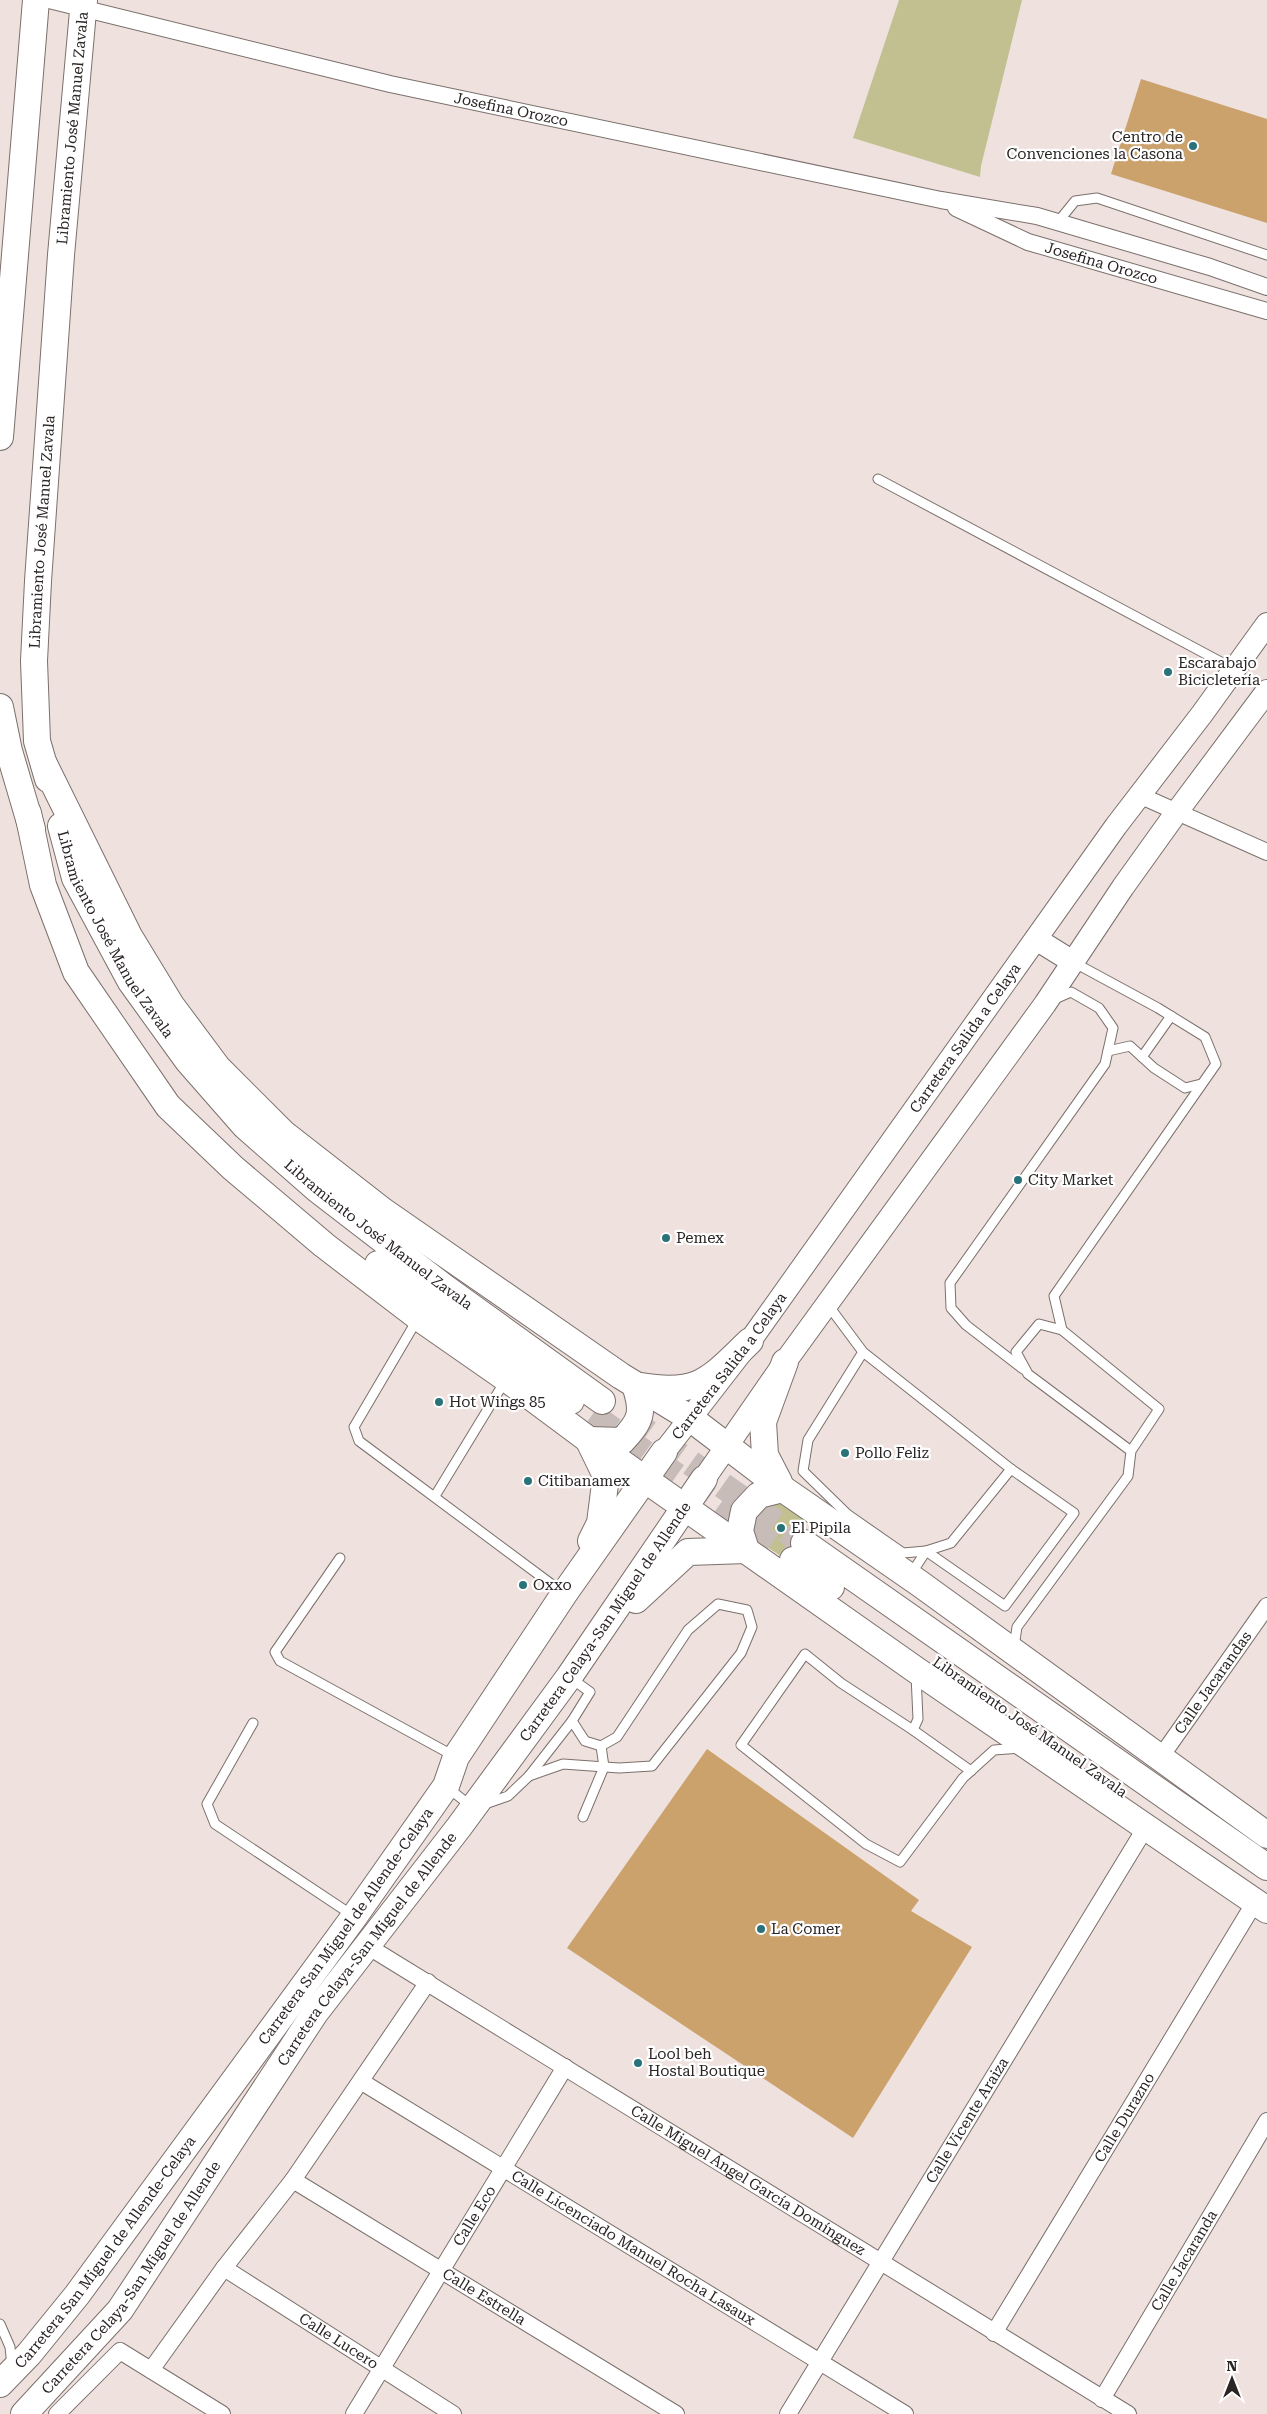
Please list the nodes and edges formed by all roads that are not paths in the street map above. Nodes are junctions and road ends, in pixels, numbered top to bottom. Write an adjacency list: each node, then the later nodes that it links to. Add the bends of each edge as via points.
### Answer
1 (36, 0): 9 (main road)
2 (49, 0): 3 (street, Josefina Orozco)
3 (83, 4): 4 (street, Josefina Orozco, via 390,84); 16 (main road, Libramiento José Manuel Zavala, via 38,581 34,661 37,740)
4 (941, 200): 5 (street, Josefina Orozco); 8 (street, Josefina Orozco, via 1028,242)
5 (1058, 222): 6 (lane, via 1075,202 1097,198); 7 (street, Josefina Orozco)
6 (1267, 255)
7 (1267, 287)
8 (1267, 310)
9 (5, 312): 10 (main road)
10 (0, 437)
11 (878, 479): 13 (lane)
12 (1267, 624): 13 (main road, Carretera Salida a Celaya)
13 (1234, 669): 17 (main road, Carretera Salida a Celaya)
14 (1267, 690): 19 (main road)
15 (0, 707): 18 (main road, Libramiento José Manuel Zavala, via 9,751)
16 (44, 764): 36 (main road, via 129,936 171,1006 218,1068 283,1133 383,1211); 38 (main road, Libramiento José Manuel Zavala, via 75,878 131,982 188,1061 245,1126 318,1190 444,1287)
17 (1139, 795): 19 (street); 21 (main road, Carretera Salida a Celaya)
18 (28, 813): 29 (main road, via 43,885 76,972 168,1106 232,1168 324,1245); 38 (main road, Libramiento José Manuel Zavala, via 36,842 68,921 104,986 155,1062 202,1119 298,1203 370,1259)
19 (1176, 813): 20 (street); 22 (main road)
20 (1267, 852)
21 (1036, 939): 22 (main road); 31 (main road, Carretera Salida a Celaya)
22 (1073, 962): 23 (main road); 24 (lane)
23 (1045, 1004): 25 (lane, via 1071,992 1099,1008 1113,1028); 28 (main road)
24 (1171, 1016): 26 (lane); 27 (lane, via 1205,1037 1216,1064)
25 (1108, 1051): 26 (lane, via 1130,1046); 34 (lane, via 1105,1064 950,1284 951,1308 956,1314)
26 (1142, 1057): 27 (lane, via 1185,1088)
27 (1201, 1084): 30 (lane, via 1054,1296)
28 (828, 1305): 32 (lane); 33 (main road)
29 (418, 1317): 35 (main road); 46 (lane, via 354,1427 360,1441)
30 (1062, 1330): 34 (lane, via 1039,1324 1016,1352); 40 (lane, via 1159,1410)
31 (750, 1341): 36 (main road, via 710,1378 690,1387 667,1390); 37 (main road, Carretera Salida a Celaya)
32 (863, 1352): 42 (lane); 49 (lane, via 808,1440 804,1472 847,1514 903,1553)
33 (785, 1362): 39 (main road); 45 (main road, via 763,1422 764,1456)
34 (1028, 1374): 40 (lane)
35 (507, 1379): 38 (main road); 46 (lane)
36 (635, 1385): 37 (main road); 38 (main road, via 642,1406 637,1425 622,1441)
37 (690, 1418): 39 (main road); 41 (main road, Carretera Salida a Celaya)
38 (594, 1419): 43 (main road); 52 (main road, via 606,1476 600,1523)
39 (727, 1446): 44 (main road); 45 (main road)
40 (1131, 1450): 55 (lane, via 1128,1476 1016,1627)
41 (664, 1452): 43 (main road, Carretera San Miguel de Allende-Celaya)
42 (1011, 1468): 49 (lane, via 951,1543); 49 (lane, via 1074,1513 1005,1606)
43 (645, 1479): 47 (main road); 52 (main road, Carretera San Miguel de Allende-Celaya)
44 (704, 1479): 47 (main road, Carretera Celaya-San Miguel de Allende)
45 (783, 1489): 48 (main road, via 759,1495 744,1511 740,1530); 51 (main road)
46 (435, 1496): 52 (lane)
47 (685, 1507): 48 (main road); 54 (main road, Carretera Celaya-San Miguel de Allende)
48 (746, 1550): 54 (main road, via 688,1552); 56 (main road)
49 (926, 1551): 51 (lane, via 915,1568)
50 (340, 1558): 63 (lane, via 275,1652 280,1661)
51 (919, 1583): 55 (main road)
52 (564, 1594): 63 (main road, Carretera San Miguel de Allende-Celaya)
53 (1267, 1606): 64 (street, Calle Jacarandas)
54 (592, 1645): 57 (main road, Carretera Celaya-San Miguel de Allende)
55 (1013, 1652): 64 (main road)
56 (916, 1670): 60 (lane, via 918,1719); 62 (main road)
57 (569, 1677): 58 (lane, via 590,1692); 69 (main road, Carretera Celaya-San Miguel de Allende)
58 (572, 1721): 61 (lane, via 584,1741); 67 (lane)
59 (253, 1723): 75 (lane, via 207,1804 215,1824)
60 (913, 1730): 66 (lane); 66 (lane, via 805,1654 741,1745 866,1844 900,1862)
61 (601, 1746): 65 (lane); 65 (lane, via 617,1737 688,1630 718,1604 747,1610 752,1627 741,1653 652,1766)
62 (1032, 1747): 66 (lane, via 994,1750); 71 (main road)
63 (456, 1757): 68 (main road, Carretera San Miguel de Allende-Celaya)
64 (1160, 1758): 72 (main road)
65 (604, 1767): 67 (lane, via 563,1764); 70 (lane)
66 (971, 1771)
67 (529, 1776): 69 (lane, via 508,1796)
68 (446, 1786): 69 (lane); 75 (main road, Carretera San Miguel de Allende-Celaya)
69 (474, 1808): 76 (main road, Carretera Celaya-San Miguel de Allende)
70 (583, 1817)
71 (1146, 1827): 74 (main road); 83 (street, Calle Vicente Araiza)
72 (1267, 1835)
73 (1267, 1867): 74 (main road, Libramiento José Manuel Zavala, via 799,1551)
74 (1263, 1902): 87 (street, Calle Durazno)
75 (354, 1916): 91 (main road, Carretera San Miguel de Allende-Celaya, via 77,2295)
76 (369, 1947): 77 (street, Calle Miguel Ángel García Domínguez); 93 (main road, Carretera Celaya-San Miguel de Allende, via 315,2013 120,2310)
77 (428, 1982): 78 (street, Calle Miguel Ángel García Domínguez); 79 (street)
78 (565, 2067): 81 (street, Calle Eco); 83 (street, Calle Miguel Ángel García Domínguez)
79 (362, 2082): 81 (street, Calle Licenciado Manuel Rocha Lasaux); 82 (street)
80 (1267, 2121): 92 (street, Calle Jacaranda)
81 (503, 2168): 85 (street, Calle Eco); 88 (street, Calle Licenciado Manuel Rocha Lasaux)
82 (293, 2180): 84 (street); 85 (street, Calle Estrella)
83 (881, 2262): 87 (street, Calle Miguel Ángel García Domínguez); 88 (street, Calle Vicente Araiza)
84 (224, 2268): 89 (street, Calle Lucero); 90 (street)
85 (441, 2270): 89 (street, Calle Eco); 98 (street, Calle Estrella)
86 (0, 2324): 91 (lane, via 10,2347)
87 (994, 2332): 92 (street, Calle Miguel Ángel García Domínguez)
88 (821, 2361): 99 (street, Calle Vicente Araiza); 100 (street, Calle Licenciado Manuel Rocha Lasaux)
89 (382, 2368): 96 (street, Calle Eco); 97 (street, Calle Lucero)
90 (151, 2370): 94 (street, via 120,2352); 95 (street)
91 (6, 2378)
92 (1102, 2400): 101 (street, Calle Miguel Ángel García Domínguez)
93 (24, 2414)
94 (57, 2414)
95 (222, 2414)
96 (354, 2414)
97 (453, 2414)
98 (676, 2414)
99 (788, 2414)
100 (905, 2414)
101 (1128, 2414)

